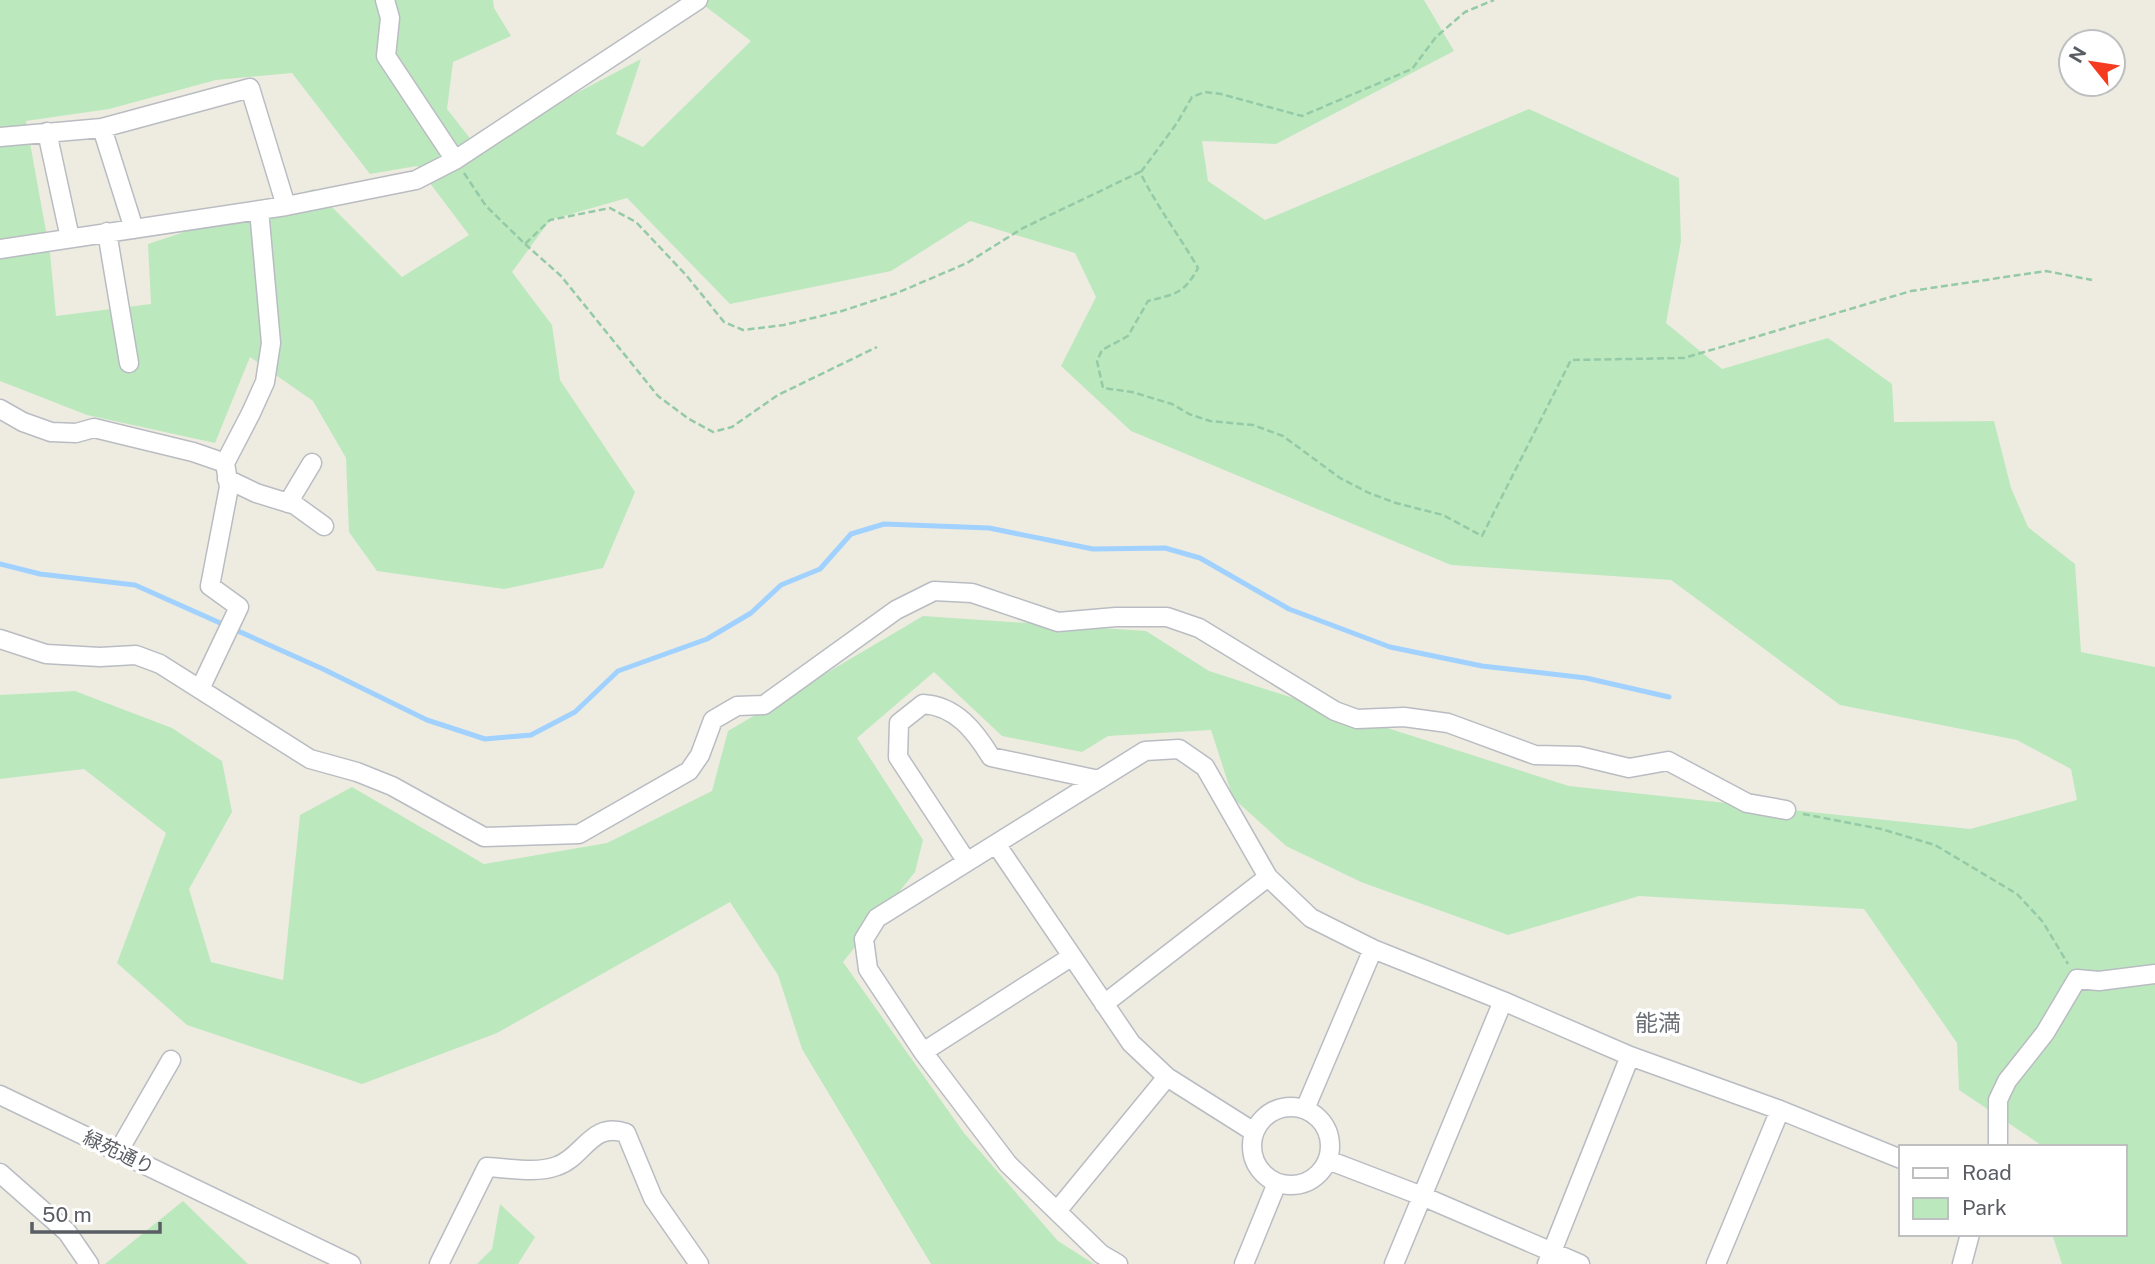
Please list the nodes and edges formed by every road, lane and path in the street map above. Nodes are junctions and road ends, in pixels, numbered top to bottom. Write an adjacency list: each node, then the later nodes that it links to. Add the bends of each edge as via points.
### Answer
1 (385, 0): 7 (street, via 390,18 386,56)
2 (698, 0): 7 (street)
3 (1494, 0): 8 (path, via 1465,12 1436,37 1412,69 1302,116 1220,94 1205,92 1192,97)
4 (102, 128): 5 (street); 9 (street, via 250,88); 11 (street)
5 (47, 132): 6 (street); 13 (street)
6 (0, 137)
7 (455, 160): 9 (street, via 416,180); 14 (path, via 486,206)
8 (1140, 172): 14 (path, via 1023,228 967,263 897,293 784,326 743,330 724,322 636,222 610,208 550,220); 16 (path, via 1198,268 1189,285 1148,301 1128,336 1102,350 1097,361 1103,388 1172,404 1210,421 1253,425 1283,436 1340,478 1369,493 1443,515 1482,536 1571,360 1684,358 1911,291 2046,271)
9 (286, 206): 10 (street)
10 (259, 210): 11 (street); 21 (street, via 271,344 265,382)
11 (134, 229): 12 (street)
12 (107, 232): 13 (street); 18 (street)
13 (70, 238): 15 (street)
14 (525, 244): 17 (path, via 561,276 658,396 713,432 732,427 778,395)
15 (0, 250)
16 (2092, 280)
17 (877, 347)
18 (129, 363)
19 (0, 409): 21 (street, via 51,432 94,428 193,452)
20 (312, 463): 22 (street)
21 (226, 471): 22 (street, via 256,493); 25 (street, via 229,487 210,586 239,607)
22 (288, 503): 23 (street)
23 (324, 526)
24 (0, 639): 25 (street, via 46,654 136,655)
25 (200, 689): 27 (street, via 310,759 392,786 484,837 579,834 689,771 713,720 737,706 764,705 897,610 934,591 972,593 1058,622 1167,617 1199,628 1335,712 1357,719 1404,717 1448,723 1535,755 1579,756 1629,768 1668,761 1747,803)
26 (1099, 780): 28 (street); 29 (street, via 991,757 977,734 953,712 923,704 899,723 898,757); 30 (street, via 1144,751 1179,749 1205,767)
27 (1786, 810): 34 (path, via 1935,845 1998,881 2043,922)
28 (996, 844): 29 (street); 32 (street)
29 (967, 862): 37 (street, via 877,918 864,939 868,969)
30 (1268, 877): 31 (street, via 1311,918); 36 (street)
31 (1373, 949): 35 (street); 42 (street)
32 (1071, 957): 36 (street); 37 (street)
33 (2155, 974): 34 (street)
34 (2077, 979): 45 (street, via 2045,1033 2007,1081 1998,1100)
35 (1503, 1001): 38 (street); 51 (street)
36 (1104, 1004): 40 (street, via 1131,1042)
37 (923, 1052): 52 (street, via 1008,1164)
38 (1630, 1056): 43 (street); 54 (street)
39 (171, 1060): 46 (street)
40 (1167, 1077): 44 (street); 52 (street)
41 (0, 1095): 46 (street, 緑苑通り)
42 (1305, 1109): 44 (street, via 1275,1110); 48 (street, via 1327,1130)
43 (1780, 1110): 47 (street); 63 (street)
44 (1254, 1132): 50 (street, via 1255,1162)
45 (1997, 1145)
46 (118, 1152): 56 (street, 緑苑通り)
47 (1899, 1158)
48 (1328, 1160): 50 (street, via 1307,1182); 51 (street)
49 (0, 1173): 55 (street, via 67,1232)
50 (1277, 1183): 60 (street)
51 (1423, 1196): 54 (street); 61 (street)
52 (1057, 1211): 59 (street, via 1101,1254)
53 (1969, 1236): 64 (street)
54 (1549, 1258): 62 (street)
55 (89, 1264)
56 (351, 1264)
57 (439, 1264): 58 (street, via 487,1167 542,1170 561,1165 599,1133 614,1129 626,1133 653,1198)
58 (699, 1264)
59 (1118, 1264)
60 (1244, 1264)
61 (1394, 1264)
62 (1580, 1264)
63 (1716, 1264)
64 (1962, 1264)

